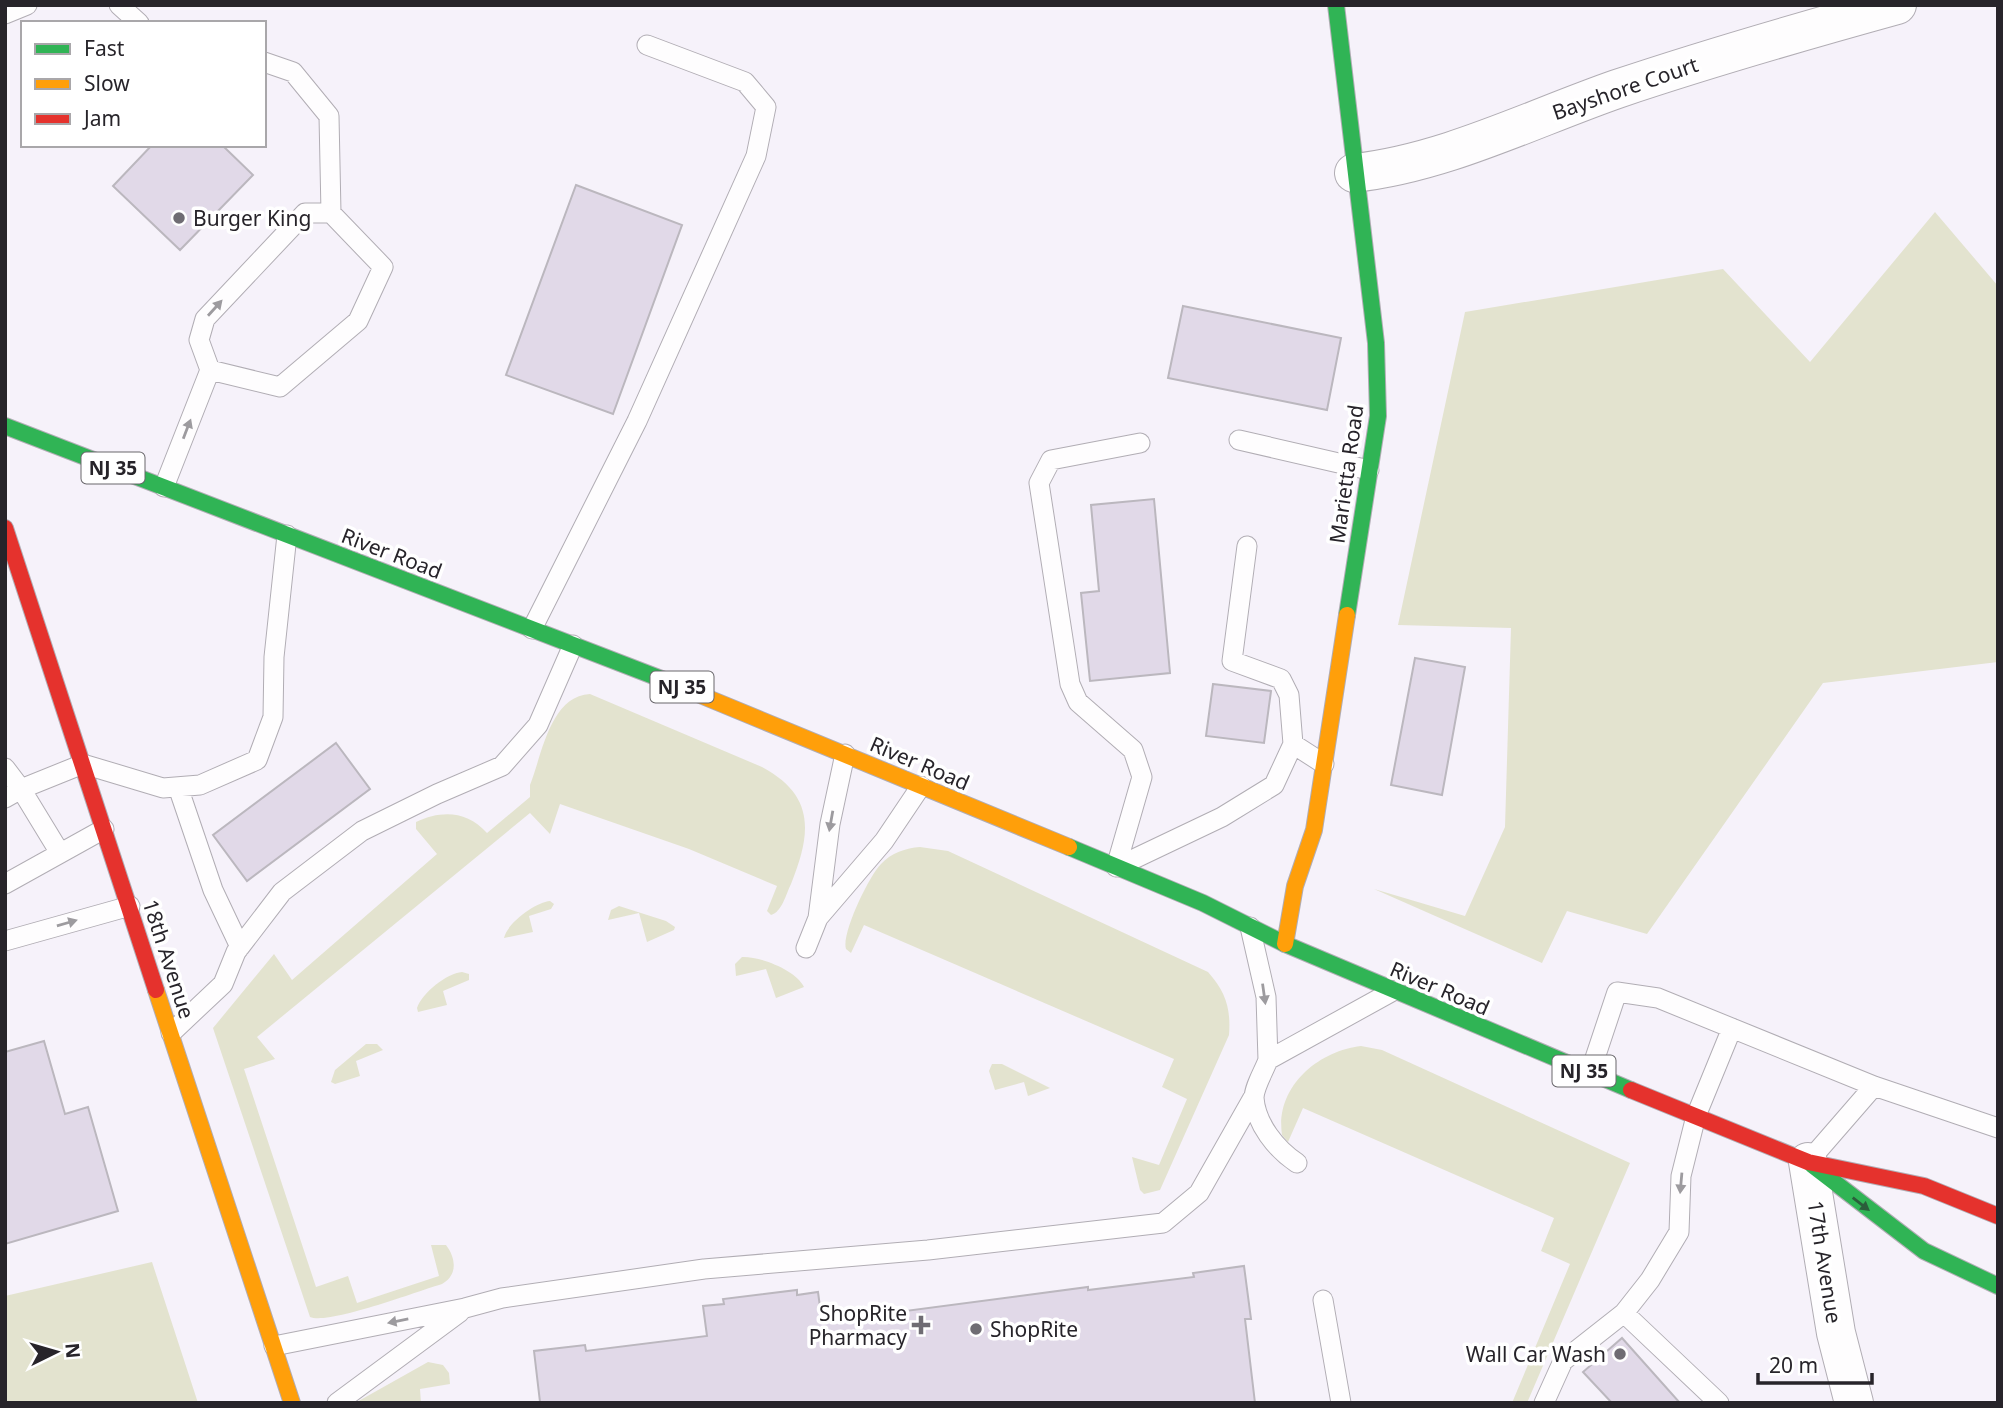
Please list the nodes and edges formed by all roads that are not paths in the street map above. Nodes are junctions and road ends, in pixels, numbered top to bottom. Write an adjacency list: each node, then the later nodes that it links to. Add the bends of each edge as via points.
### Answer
1 (27, 5): 5 (lane)
2 (119, 5): 6 (lane)
3 (1336, 5): 10 (main road, Marietta Road)
4 (1897, 5): 7 (street, Bayshore Court)
5 (5, 14)
6 (137, 21)
7 (1783, 21): 10 (street, Bayshore Court, via 1618,89 1428,158)
8 (647, 44): 21 (lane, via 745,82 766,107 756,156 637,421)
9 (266, 63): 11 (lane, via 293,72 329,117)
10 (1354, 173): 16 (main road, Marietta Road, via 1376,343 1377,416)
11 (331, 213): 12 (lane, one-way to 11, via 199,340 205,319 304,213); 12 (lane, via 383,267 358,321 279,387)
12 (210, 370): 17 (lane, one-way to 12)
13 (5, 426): 17 (main road, River Road / NJ 35)
14 (1239, 440): 16 (lane)
15 (1140, 443): 33 (lane, via 1051,460 1039,483 1070,684 1078,702 1133,750 1142,777)
16 (1369, 470): 26 (main road, Marietta Road)
17 (164, 487): 19 (main road, River Road / NJ 35)
18 (5, 528): 25 (main road, 18th Avenue)
19 (287, 535): 21 (main road, River Road / NJ 35); 29 (lane, via 274,657 273,717 257,760 200,785)
20 (1247, 546): 23 (lane, via 1232,661 1281,679 1289,695)
21 (532, 629): 22 (main road, River Road / NJ 35)
22 (573, 645): 24 (main road, River Road / NJ 35); 40 (lane, via 538,726 502,766 362,831 282,892)
23 (1293, 744): 26 (lane); 33 (lane, via 1274,785 1222,817)
24 (845, 754): 28 (main road, River Road / NJ 35); 36 (lane, one-way to 36)
25 (83, 764): 29 (lane, via 163,788); 30 (lane); 31 (main road, 18th Avenue)
26 (1324, 764): 39 (main road, Marietta Road, via 1314,830 1295,887)
27 (5, 768): 30 (lane)
28 (921, 786): 33 (main road, River Road / NJ 35); 36 (lane, via 884,841)
29 (178, 787): 40 (lane, via 213,890)
30 (13, 793): 32 (lane)
31 (104, 829): 32 (lane); 35 (main road, 18th Avenue)
32 (61, 853): 34 (lane)
33 (1116, 867): 37 (main road, River Road / NJ 35)
34 (5, 884)
35 (130, 906): 38 (lane, one-way to 35); 44 (main road, 18th Avenue)
36 (818, 918): 41 (lane)
37 (1250, 927): 39 (main road, River Road / NJ 35); 45 (lane, one-way to 45, via 1266,997)
38 (5, 941)
39 (1285, 944): 42 (main road, River Road / NJ 35)
40 (240, 947): 44 (lane, via 223,984)
41 (806, 948)
42 (1393, 991): 45 (lane); 46 (main road, River Road / NJ 35)
43 (1732, 1028): 46 (lane, via 1658,998 1618,992); 47 (lane); 49 (lane)
44 (171, 1033): 58 (main road, 18th Avenue)
45 (1268, 1060): 48 (lane)
46 (1590, 1073): 49 (main road, River Road / NJ 35)
47 (1874, 1086): 50 (lane); 51 (lane)
48 (1254, 1096): 52 (lane, via 1260,1121 1280,1152); 56 (lane, via 1199,1193 1163,1223 704,1269 502,1298)
49 (1696, 1116): 51 (main road, River Road / NJ 35); 57 (lane, one-way to 57, via 1681,1176 1679,1232)
50 (1998, 1128)
51 (1808, 1162): 53 (main road, River Road / NJ 35, via 1924,1185); 54 (main road, River Road / NJ 35, one-way to 54, via 1924,1251); 64 (street, 17th Avenue, via 1836,1333)
52 (1297, 1163)
53 (1998, 1216)
54 (1998, 1286)
55 (1323, 1300): 61 (lane)
56 (465, 1308): 58 (lane, one-way to 58); 60 (lane)
57 (1624, 1312): 62 (lane, via 1563,1361); 63 (lane)
58 (274, 1346): 59 (main road, 18th Avenue)
59 (292, 1403)
60 (337, 1403)
61 (1341, 1403)
62 (1545, 1403)
63 (1719, 1403)
64 (1854, 1403)

